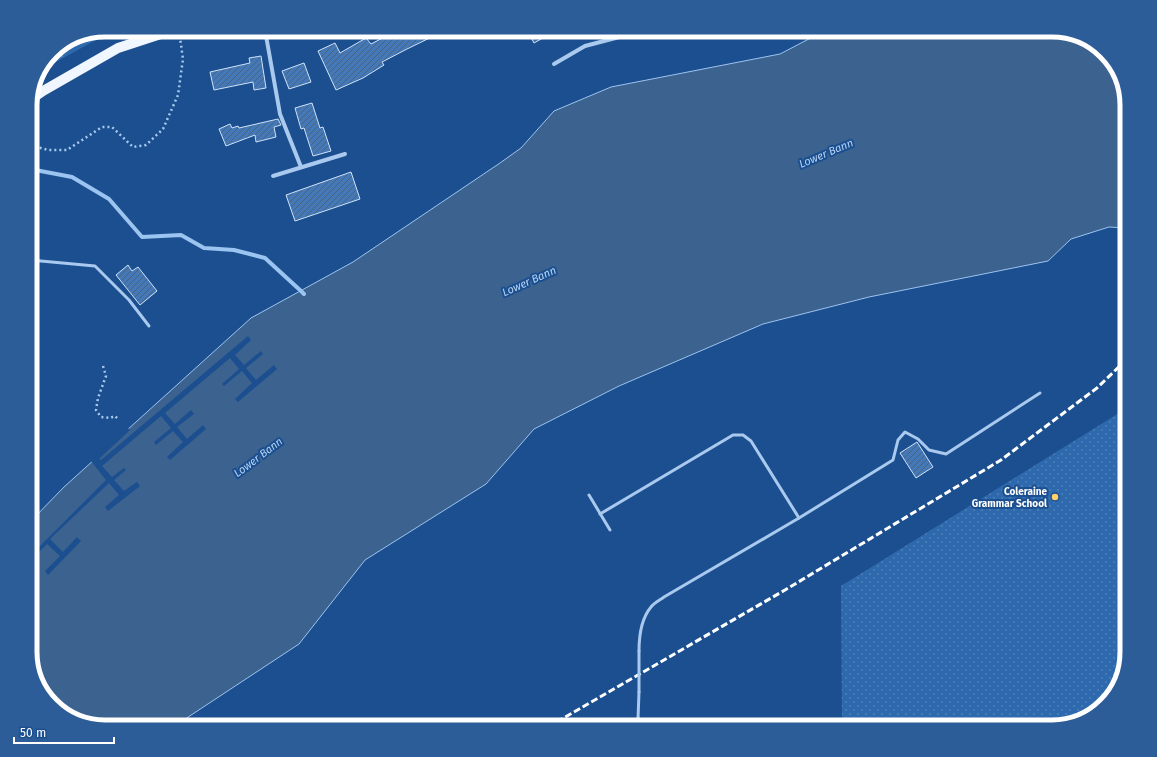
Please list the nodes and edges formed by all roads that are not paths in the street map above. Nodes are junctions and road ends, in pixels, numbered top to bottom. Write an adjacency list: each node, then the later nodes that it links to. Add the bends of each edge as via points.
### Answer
1 (164, 37): 5 (main road, via 118,48)
2 (266, 37): 7 (street, via 280,114)
3 (619, 37): 4 (street, via 585,46)
4 (554, 64)
5 (38, 94)
6 (345, 154): 7 (street)
7 (300, 167): 8 (street)
8 (273, 176)
9 (37, 261): 10 (lane, via 95,266 129,300)
10 (149, 326)
11 (1040, 393): 14 (lane, via 946,454 929,450 918,438 905,432 898,440 893,460)
12 (589, 495): 13 (lane)
13 (600, 514): 14 (lane, via 733,435 743,435 751,441); 15 (lane)
14 (799, 518): 16 (lane, bridge, via 651,607 639,634)
15 (610, 530)
16 (638, 719)

